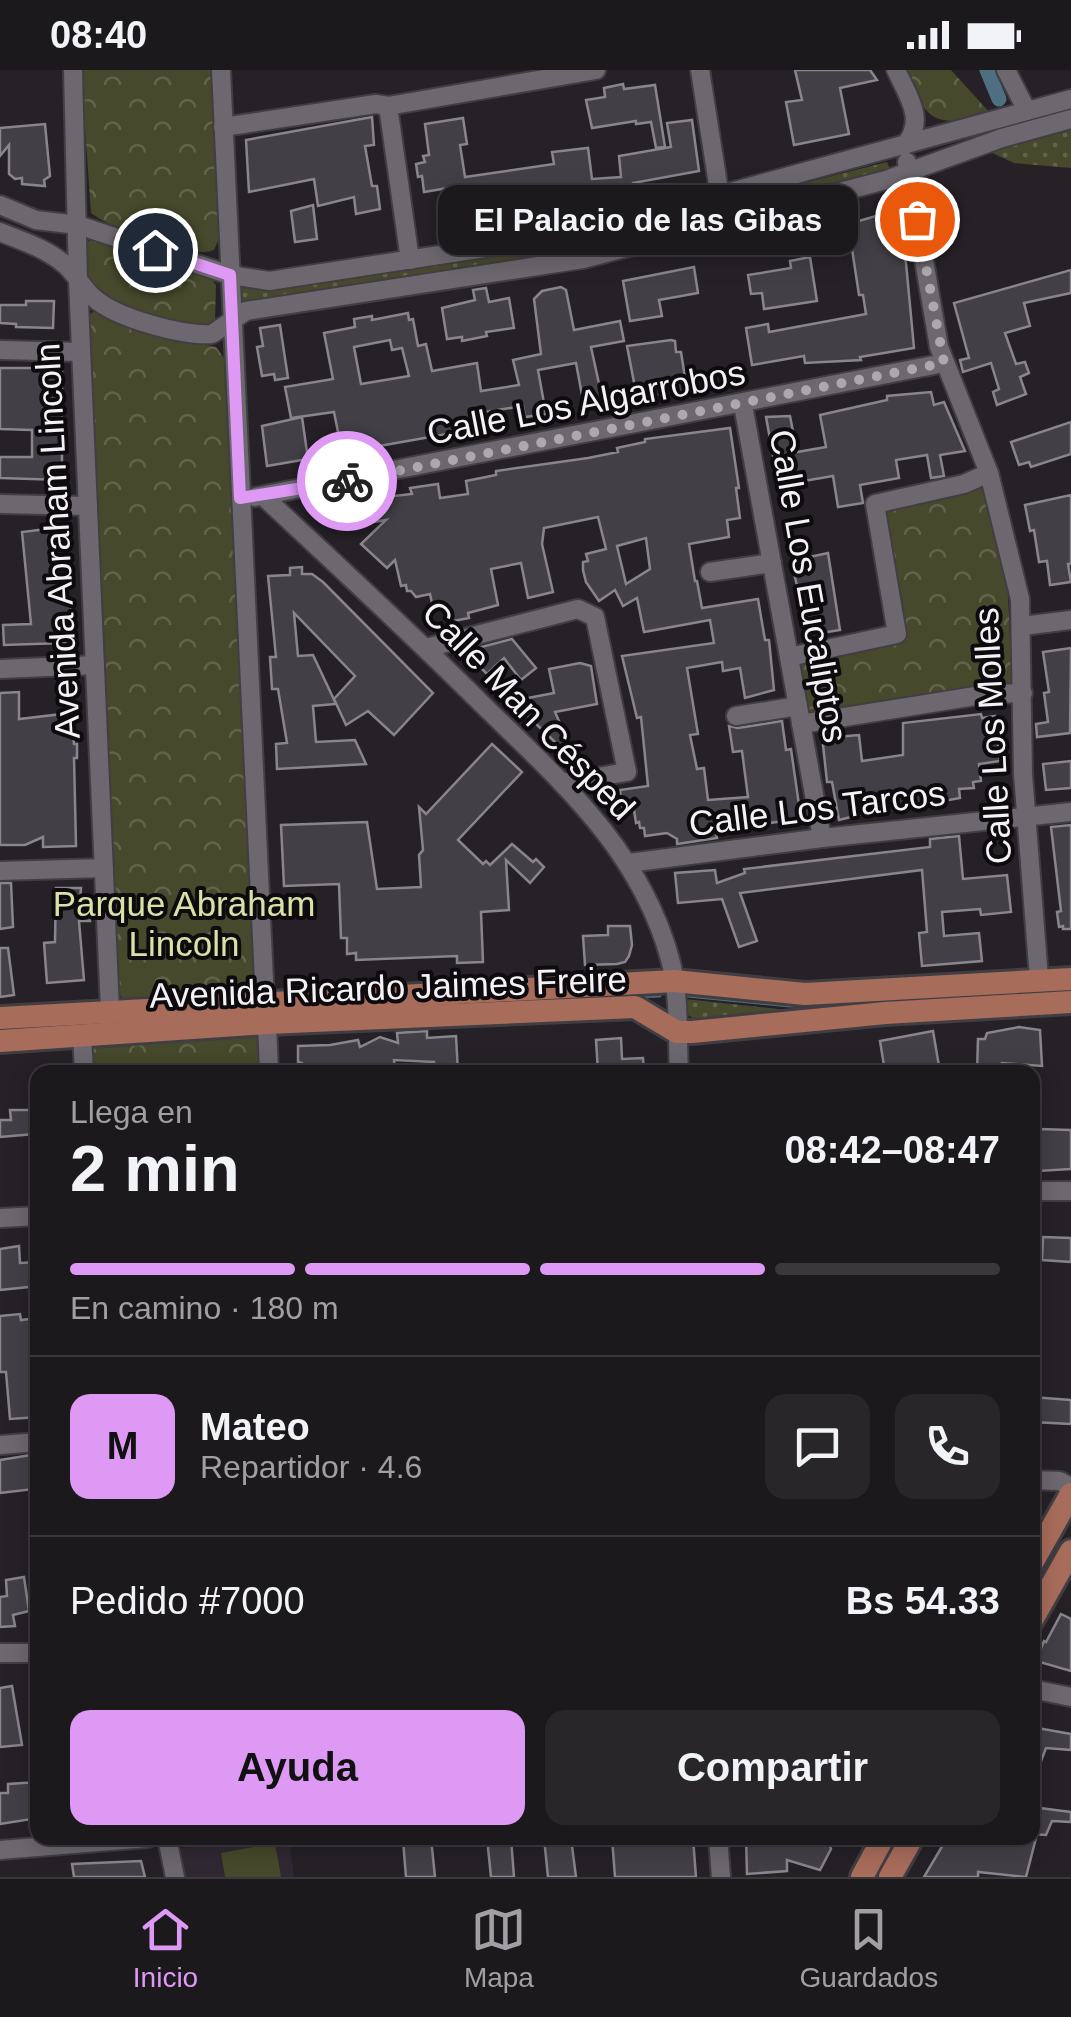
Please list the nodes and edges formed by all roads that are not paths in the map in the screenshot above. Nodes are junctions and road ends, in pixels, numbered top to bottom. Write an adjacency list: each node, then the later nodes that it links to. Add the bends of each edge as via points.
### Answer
1 (73, 70): 19 (street, Avenida Abraham Lincoln)
2 (220, 70): 13 (street)
3 (596, 70): 7 (street)
4 (700, 70): 17 (street)
5 (896, 70): 10 (street)
6 (1006, 70): 11 (street)
7 (506, 78): 9 (street)
8 (1071, 98): 11 (street)
9 (388, 106): 13 (street); 21 (street)
10 (915, 111): 14 (street); 15 (street, via 916,126)
11 (1026, 111): 14 (street)
12 (1071, 118): 16 (street)
13 (223, 127): 22 (street)
14 (960, 130): 15 (street)
15 (904, 146): 16 (street, Calle Los Molles); 17 (street)
16 (908, 173): 24 (street, via 583,259 246,311); 27 (street, Calle Los Molles)
17 (720, 197): 21 (street, via 577,234)
18 (0, 205): 19 (street, via 36,220)
19 (78, 224): 22 (street); 23 (street, Avenida Abraham Lincoln)
20 (0, 232): 23 (street, via 52,255)
21 (410, 260): 22 (street, via 269,281)
22 (230, 275): 24 (street)
23 (78, 280): 24 (street, via 102,304 157,326 212,334); 26 (street, Avenida Abraham Lincoln)
24 (232, 320): 31 (street)
25 (0, 350): 26 (street)
26 (81, 352): 33 (street, Avenida Abraham Lincoln)
27 (944, 363): 28 (street, Calle Los Algarrobos); 29 (street, Calle Los Molles)
28 (743, 405): 30 (street, Calle Los Algarrobos); 34 (street, Calle Los Eucaliptos)
29 (989, 474): 37 (street, Calle Los Molles); 39 (street, via 875,504 897,634)
30 (264, 497): 31 (street, Calle Los Algarrobos); 38 (street, Calle Man Césped)
31 (240, 498): 57 (street)
32 (0, 504): 33 (street)
33 (88, 506): 40 (street, Avenida Abraham Lincoln)
34 (772, 563): 35 (street); 39 (street, Calle Los Eucaliptos)
35 (710, 572)
36 (1071, 620): 37 (street)
37 (1023, 626): 42 (street, Calle Los Molles)
38 (426, 648): 45 (street, Calle Man Césped); 45 (street, via 578,610 595,617 627,772)
39 (789, 656): 43 (street, Calle Los Eucaliptos)
40 (95, 665): 41 (street); 50 (street, Avenida Abraham Lincoln)
41 (0, 669)
42 (1023, 693): 43 (street); 47 (street, Calle Los Molles)
43 (800, 715): 44 (street); 48 (street, Calle Los Eucaliptos)
44 (736, 716)
45 (562, 782): 49 (street, Calle Man Césped)
46 (1071, 812): 47 (street, Calle Los Tarcos)
47 (1026, 818): 48 (street, Calle Los Tarcos); 53 (street, Calle Los Molles)
48 (822, 838): 49 (street, Calle Los Tarcos)
49 (629, 863): 54 (street, Calle Man Césped, via 662,934)
50 (104, 868): 51 (street); 56 (street, Avenida Abraham Lincoln)
51 (0, 871)
52 (1071, 978): 53 (main road, Avenida Ricardo Jaimes Freire)
53 (1038, 979): 54 (main road, Avenida Ricardo Jaimes Freire, via 805,994)
54 (674, 981): 57 (main road, Avenida Ricardo Jaimes Freire); 59 (street, Calle Man Césped)
55 (1071, 1002): 59 (main road)
56 (110, 1010): 57 (main road, Avenida Ricardo Jaimes Freire); 58 (main road, Avenida Ricardo Jaimes Freire)
57 (266, 1012): 59 (main road, Avenida Ricardo Jaimes Freire, via 635,1007); 60 (main road, Avenida Ricardo Jaimes Freire); 63 (street)
58 (0, 1018)
59 (677, 1032): 64 (street, Calle Man Césped)
60 (82, 1035): 61 (main road, Avenida Ricardo Jaimes Freire); 62 (street)
61 (0, 1041)
62 (84, 1065)
63 (269, 1065)
64 (679, 1065)
65 (1040, 1191): 66 (street)
66 (1071, 1191)
67 (30, 1216): 68 (street)
68 (0, 1218)
69 (30, 1443): 70 (street)
70 (0, 1445)
71 (1040, 1480): 72 (street, via 1060,1481)
72 (1071, 1491): 73 (main road)
73 (1040, 1549)
74 (1071, 1551): 75 (main road)
75 (1040, 1606)
76 (30, 1652): 77 (street)
77 (0, 1653)
78 (1040, 1691): 79 (street)
79 (1071, 1697)
80 (62, 1845): 85 (street)
81 (168, 1845): 86 (street)
82 (719, 1845): 87 (street)
83 (879, 1845): 88 (main road)
84 (908, 1845): 89 (main road)
85 (0, 1850)
86 (175, 1877)
87 (721, 1877)
88 (862, 1877)
89 (890, 1877)

